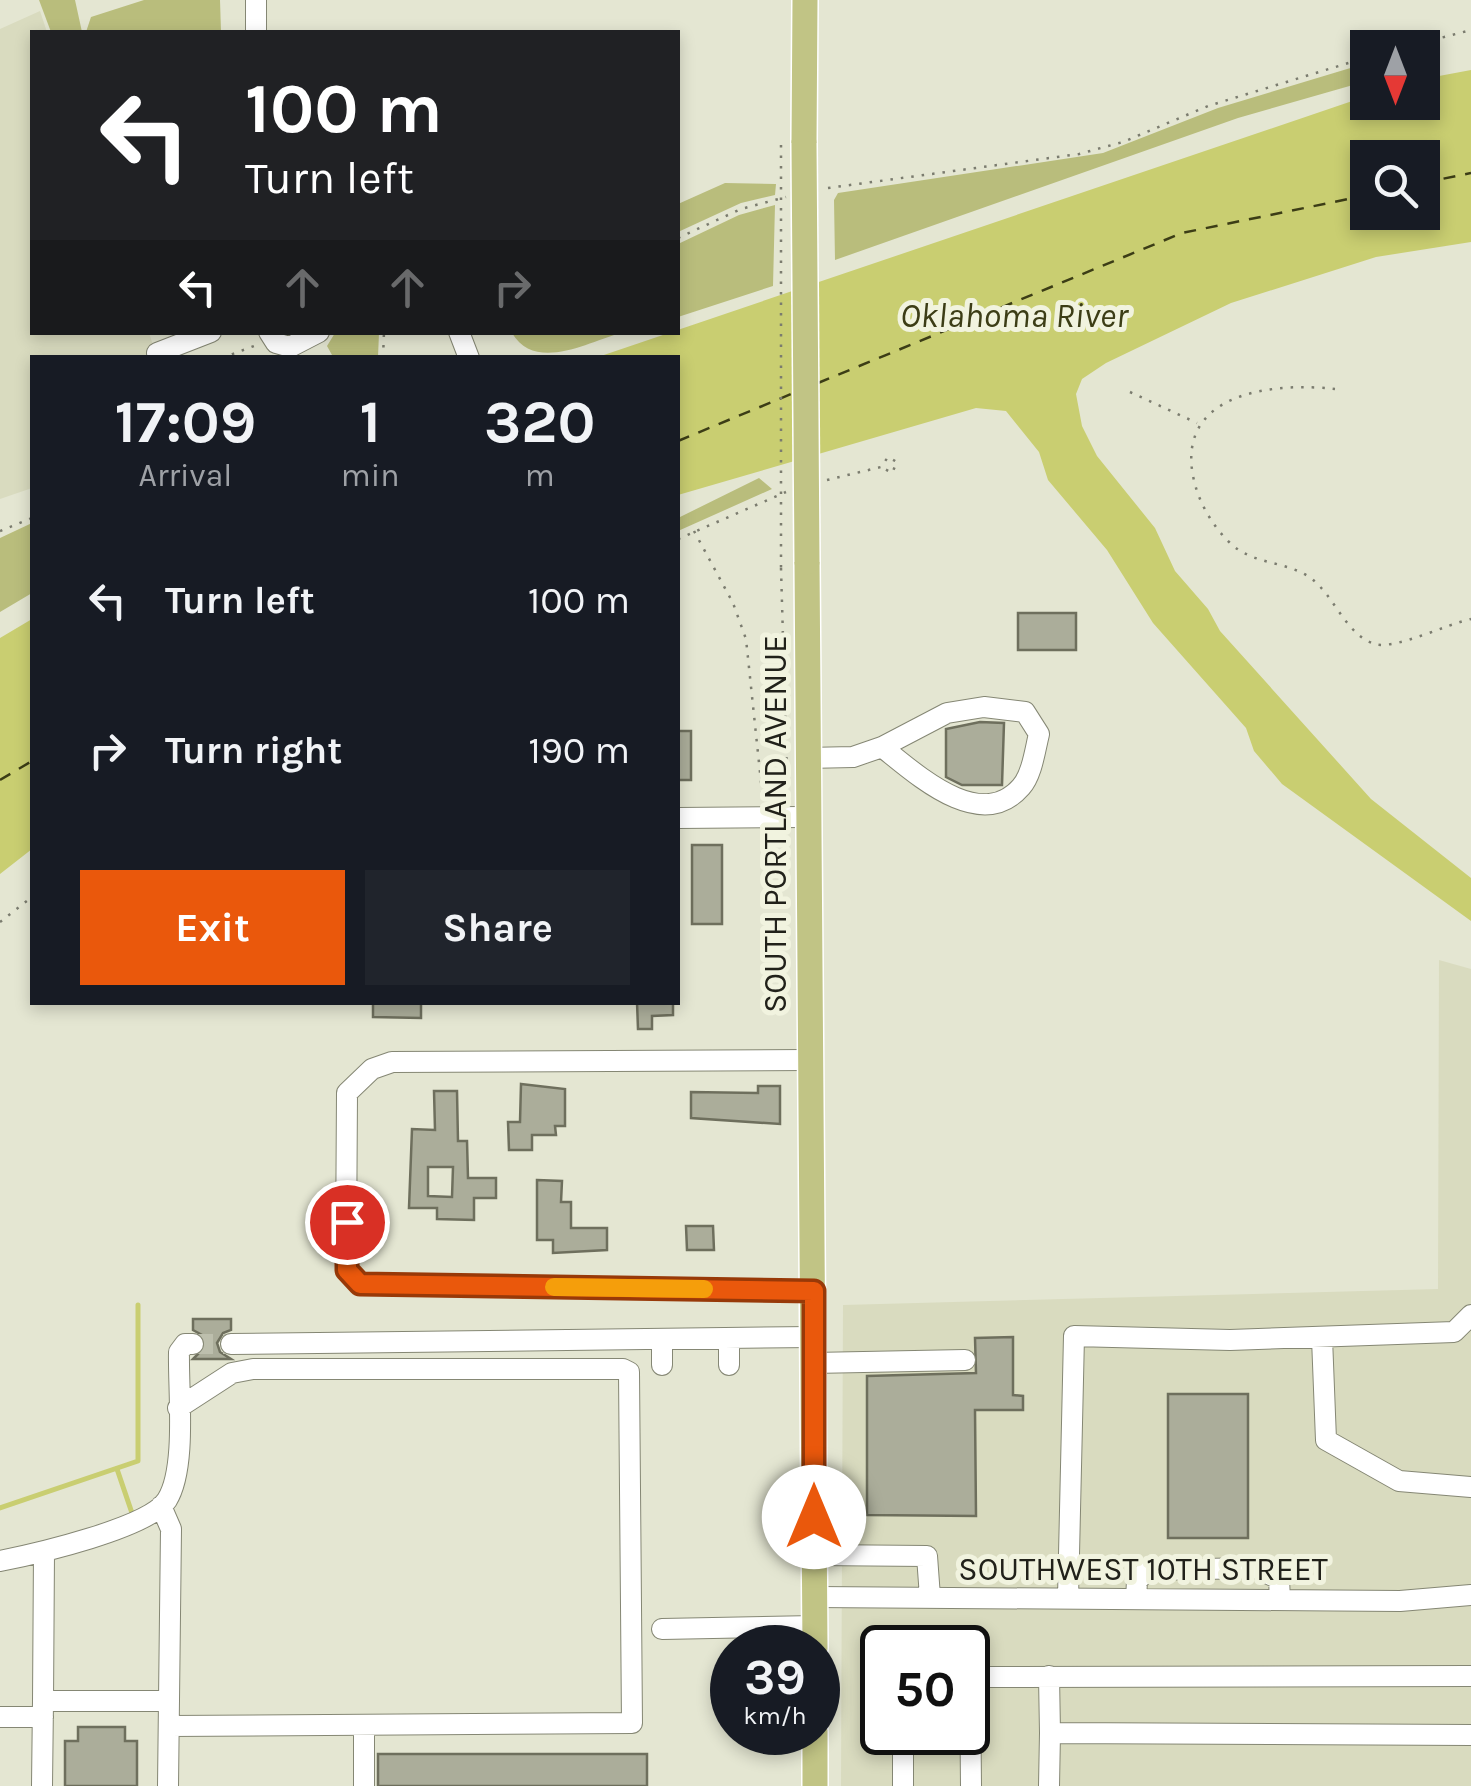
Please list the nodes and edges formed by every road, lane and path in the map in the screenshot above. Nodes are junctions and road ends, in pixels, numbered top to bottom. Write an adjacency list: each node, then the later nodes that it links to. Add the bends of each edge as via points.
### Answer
1 (256, 0): 3 (street)
2 (805, 0): 7 (main road, SOUTH PORTLAND AVENUE)
3 (256, 30)
4 (1471, 30): 5 (path)
5 (1440, 38)
6 (1350, 63): 8 (path, via 1080,154)
7 (792, 144): 26 (main road, SOUTH PORTLAND AVENUE, bridge); 26 (path, bridge)
8 (821, 190)
9 (803, 194): 10 (path, via 741,209)
10 (680, 237)
11 (204, 335): 14 (street)
12 (313, 335): 13 (street, via 290,347)
13 (266, 338): 15 (path)
14 (157, 353)
15 (229, 355)
16 (1335, 390): 18 (path, via 1278,388 1227,402)
17 (1130, 392): 18 (path)
18 (1198, 424): 27 (path, via 1190,455 1194,480 1203,507 1233,546 1316,582 1371,644 1386,646)
19 (881, 467): 20 (path)
20 (824, 481)
21 (793, 490): 23 (path)
22 (30, 519): 24 (path)
23 (694, 531): 25 (path); 30 (path, via 746,638)
24 (0, 532)
25 (680, 538)
26 (794, 565): 29 (main road, SOUTH PORTLAND AVENUE); 30 (path, via 787,786 779,799)
27 (1471, 620)
28 (882, 748): 28 (street, via 947,712 984,707 1025,712 1038,734 1023,786 980,805 940,792); 29 (street)
29 (807, 758): 31 (main road, SOUTH PORTLAND AVENUE)
30 (762, 796): 33 (path)
31 (808, 817): 33 (street); 36 (main road, SOUTH PORTLAND AVENUE)
32 (680, 818): 33 (street)
33 (764, 819)
34 (30, 899): 35 (path)
35 (0, 922)
36 (808, 1060): 37 (main road, SOUTH PORTLAND AVENUE); 37 (street, via 392,1062 372,1069 347,1093 347,1270 360,1284)
37 (814, 1291): 39 (main road, SOUTH PORTLAND AVENUE)
38 (1471, 1316): 40 (street, via 1454,1332)
39 (813, 1337): 42 (street); 46 (main road, SOUTH PORTLAND AVENUE)
40 (1322, 1338): 50 (street, via 1326,1440 1399,1481); 58 (street, via 1074,1336)
41 (662, 1340): 42 (street); 44 (street); 47 (street)
42 (729, 1340): 48 (street)
43 (194, 1344): 49 (street, via 179,1352)
44 (231, 1344)
45 (965, 1360): 46 (street)
46 (814, 1363): 53 (main road, SOUTH PORTLAND AVENUE)
47 (662, 1365)
48 (729, 1365)
49 (178, 1408): 51 (street, via 175,1479); 70 (street, via 232,1373 253,1368 628,1372 632,1724)
50 (1471, 1486)
51 (161, 1506): 52 (street); 67 (street, via 171,1529)
52 (44, 1552): 54 (street); 68 (street)
53 (814, 1556): 56 (main road, SOUTH PORTLAND AVENUE); 57 (street, via 927,1556)
54 (0, 1561)
55 (1471, 1595): 60 (street, SOUTHWEST 10TH STREET)
56 (814, 1597): 57 (street, SOUTHWEST 10TH STREET); 61 (main road, SOUTH PORTLAND AVENUE)
57 (930, 1598): 58 (street, SOUTHWEST 10TH STREET)
58 (1068, 1598): 59 (street, SOUTHWEST 10TH STREET)
59 (1136, 1599): 60 (street, SOUTHWEST 10TH STREET); 60 (street, via 1137,1581 1147,1570 1256,1568 1279,1579)
60 (1280, 1600)
61 (814, 1625)
62 (662, 1629): 63 (street)
63 (710, 1632)
64 (1049, 1676): 65 (street); 66 (street); 72 (street)
65 (1471, 1676)
66 (990, 1677)
67 (169, 1700): 68 (street); 71 (street)
68 (43, 1709): 69 (street); 77 (street)
69 (0, 1717)
70 (364, 1725): 71 (street); 79 (street)
71 (169, 1726): 78 (street)
72 (1050, 1733): 73 (street); 83 (street)
73 (1471, 1735)
74 (814, 1755): 80 (main road)
75 (903, 1755): 81 (street)
76 (970, 1755): 82 (street)
77 (42, 1786)
78 (168, 1786)
79 (364, 1786)
80 (815, 1786)
81 (903, 1786)
82 (971, 1786)
83 (1049, 1786)

